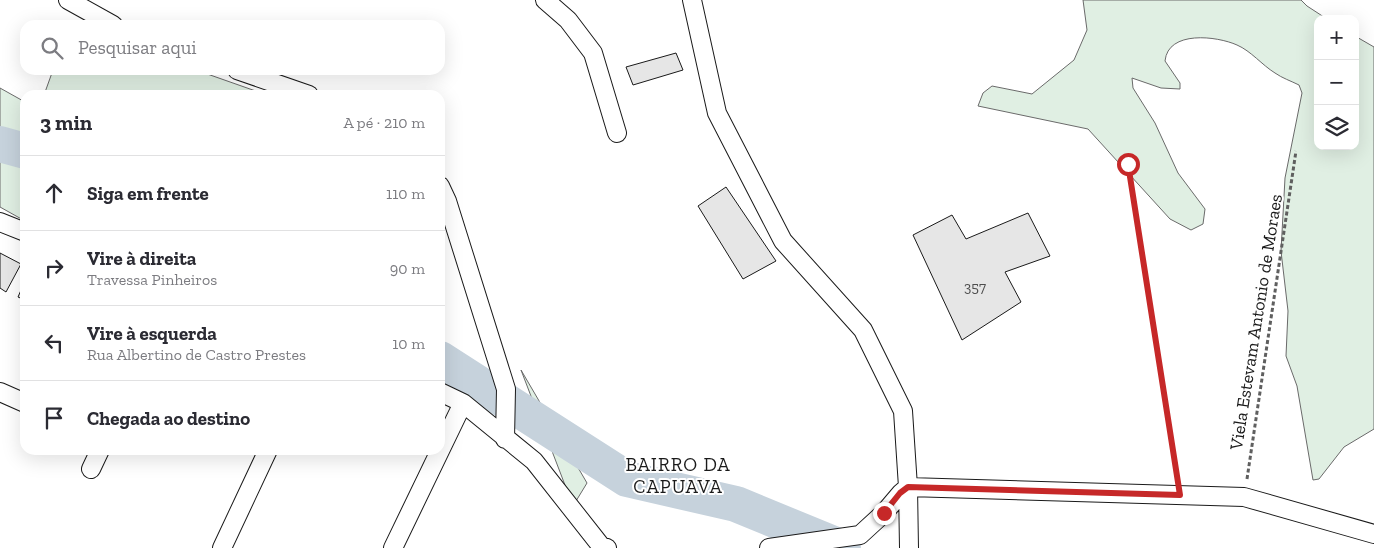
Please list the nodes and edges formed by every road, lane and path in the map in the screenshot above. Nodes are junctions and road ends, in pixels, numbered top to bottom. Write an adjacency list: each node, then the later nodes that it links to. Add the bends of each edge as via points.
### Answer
1 (68, 0): 4 (street)
2 (545, 0): 7 (street, via 568,20 593,53)
3 (692, 0): 23 (street, via 717,113 783,241 863,330 903,411)
4 (104, 20)
5 (251, 75): 6 (street)
6 (295, 90)
7 (617, 134)
8 (1296, 151): 25 (path, Viela Estevam Antonio de Moraes)
9 (1128, 164): 24 (path)
10 (445, 197): 17 (street, via 506,388)
11 (0, 222): 12 (street)
12 (20, 230)
13 (0, 392): 15 (street)
14 (445, 394): 16 (street)
15 (20, 401)
16 (463, 403): 17 (street); 18 (street)
17 (505, 439): 27 (street, via 534,461)
18 (445, 440)
19 (98, 455): 22 (street)
20 (266, 455): 28 (street)
21 (438, 455): 29 (street)
22 (91, 469)
23 (908, 487): 24 (street); 30 (street, via 860,535); 31 (street)
24 (1180, 495): 25 (street)
25 (1244, 497): 26 (street)
26 (1374, 534)
27 (603, 547)
28 (222, 548)
29 (393, 548)
30 (769, 548)
31 (909, 548)

